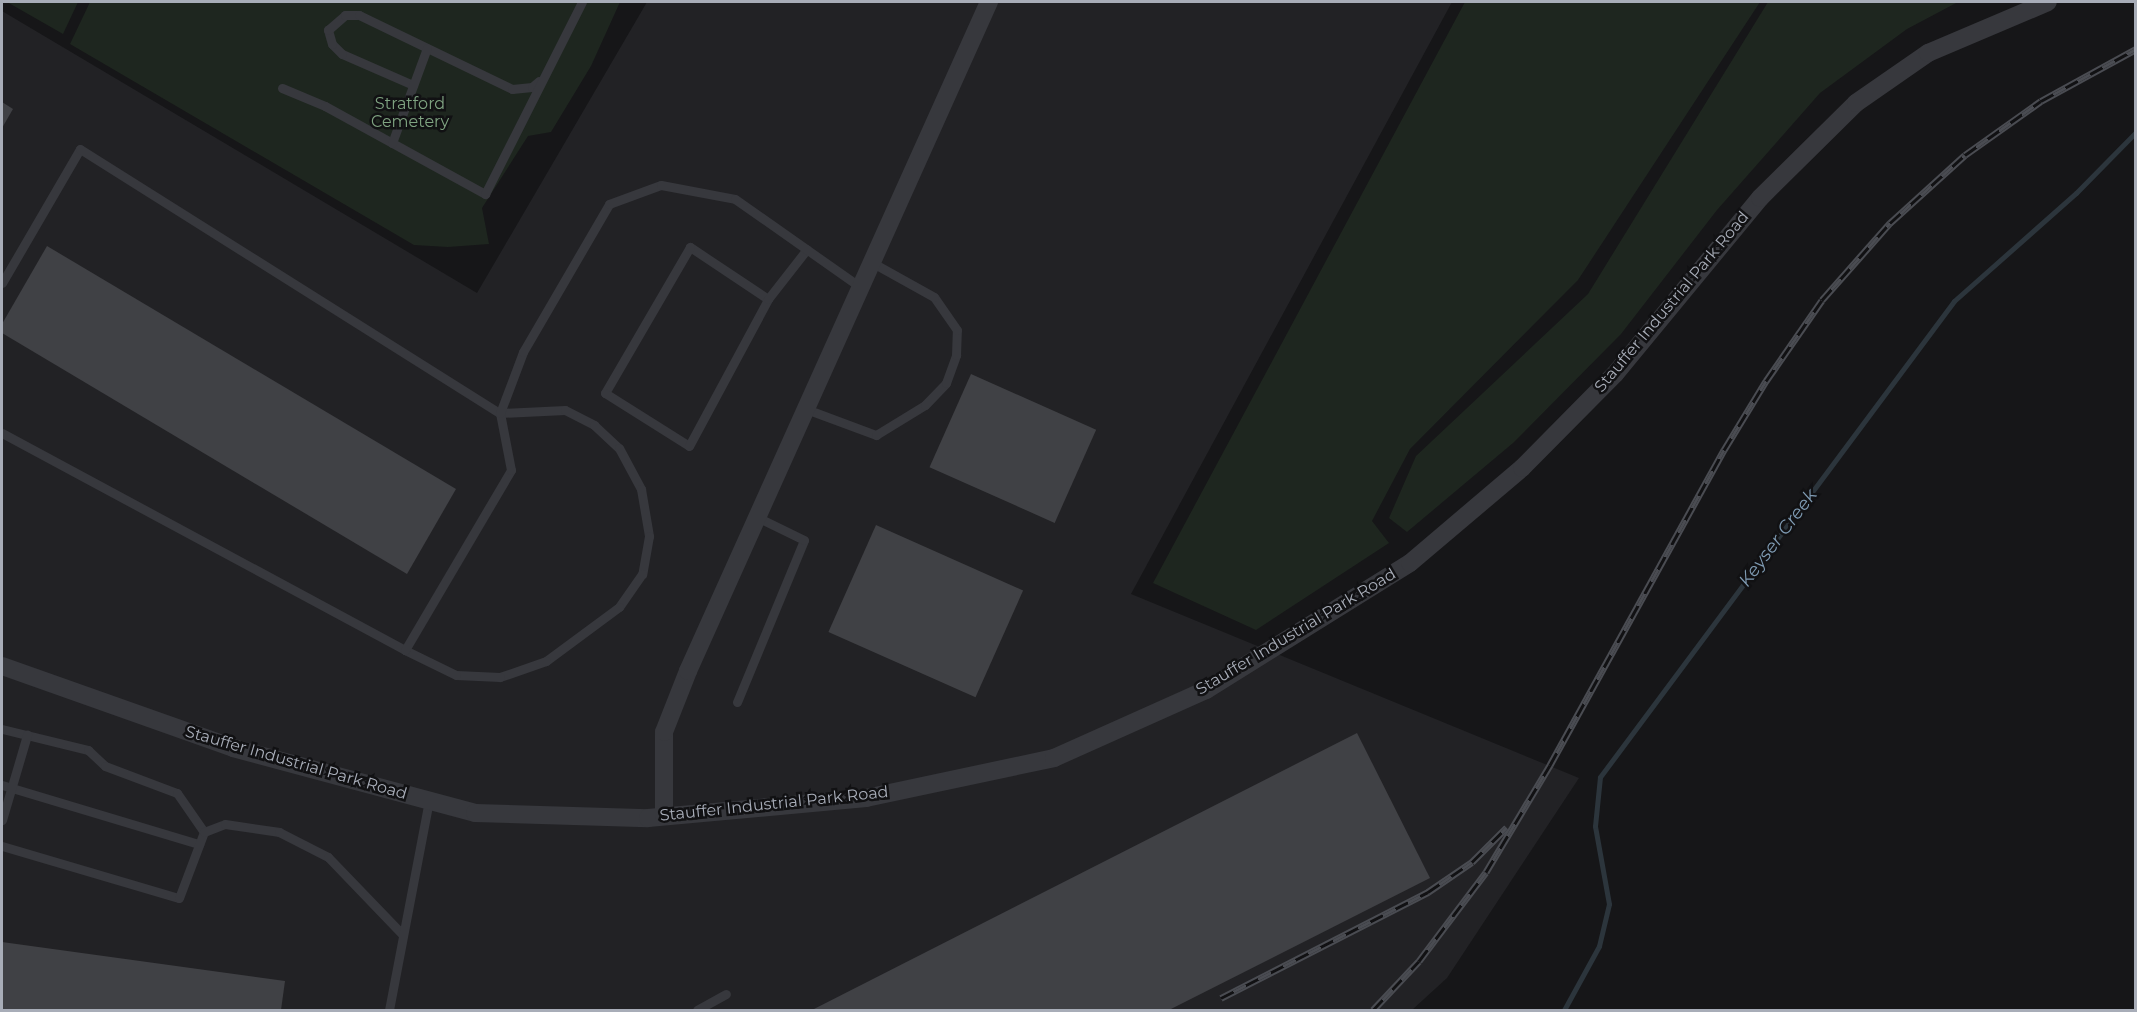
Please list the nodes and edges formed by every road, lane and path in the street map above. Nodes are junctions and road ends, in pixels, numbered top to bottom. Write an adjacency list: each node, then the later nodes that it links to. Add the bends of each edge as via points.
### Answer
1 (582, 2): 5 (lane)
2 (988, 2): 10 (street)
3 (2048, 2): 25 (street, Stauffer Industrial Park Road, via 1928,53 1856,103 1760,198 1615,374 1522,468 1410,563 1206,690 1054,758 866,798)
4 (427, 48): 5 (lane, via 512,89 532,87); 6 (lane); 6 (lane, via 359,15 345,15 328,30 332,44 342,54)
5 (543, 77): 8 (lane, via 485,194)
6 (413, 85): 8 (lane)
7 (282, 88): 8 (lane, via 325,106)
8 (392, 143)
9 (807, 249): 12 (lane); 13 (lane); 15 (lane, via 735,199 661,185 609,204 523,352)
10 (871, 262): 12 (street); 14 (lane, via 934,297 957,330 956,355 946,383 925,405 876,435)
11 (2, 283): 15 (lane, via 80,149)
12 (860, 287): 14 (street)
13 (768, 299): 13 (lane, via 689,446 605,393 690,247)
14 (806, 409): 17 (street)
15 (500, 413): 18 (lane, via 511,470); 18 (lane, via 565,410 594,425 619,448 641,489 649,536 642,574 619,607 546,661 500,677 456,675)
16 (2, 433): 18 (lane)
17 (757, 516): 20 (lane, via 804,540); 25 (street, via 664,732)
18 (405, 650)
19 (2, 666): 24 (street, Stauffer Industrial Park Road, via 233,748)
20 (737, 702)
21 (2, 729): 22 (lane)
22 (27, 735): 23 (lane); 27 (lane, via 88,750 105,765 177,793)
23 (6, 786): 26 (lane); 28 (lane)
24 (429, 801): 25 (street, Stauffer Industrial Park Road, via 475,813); 30 (lane)
25 (664, 816)
26 (2, 820)
27 (204, 832): 28 (lane); 30 (lane, via 225,824 279,832 307,844 357,884)
28 (200, 844): 29 (lane, via 179,898)
29 (2, 846)
30 (403, 935): 32 (lane)
31 (726, 994): 33 (lane)
32 (389, 1011)
33 (697, 1011)

